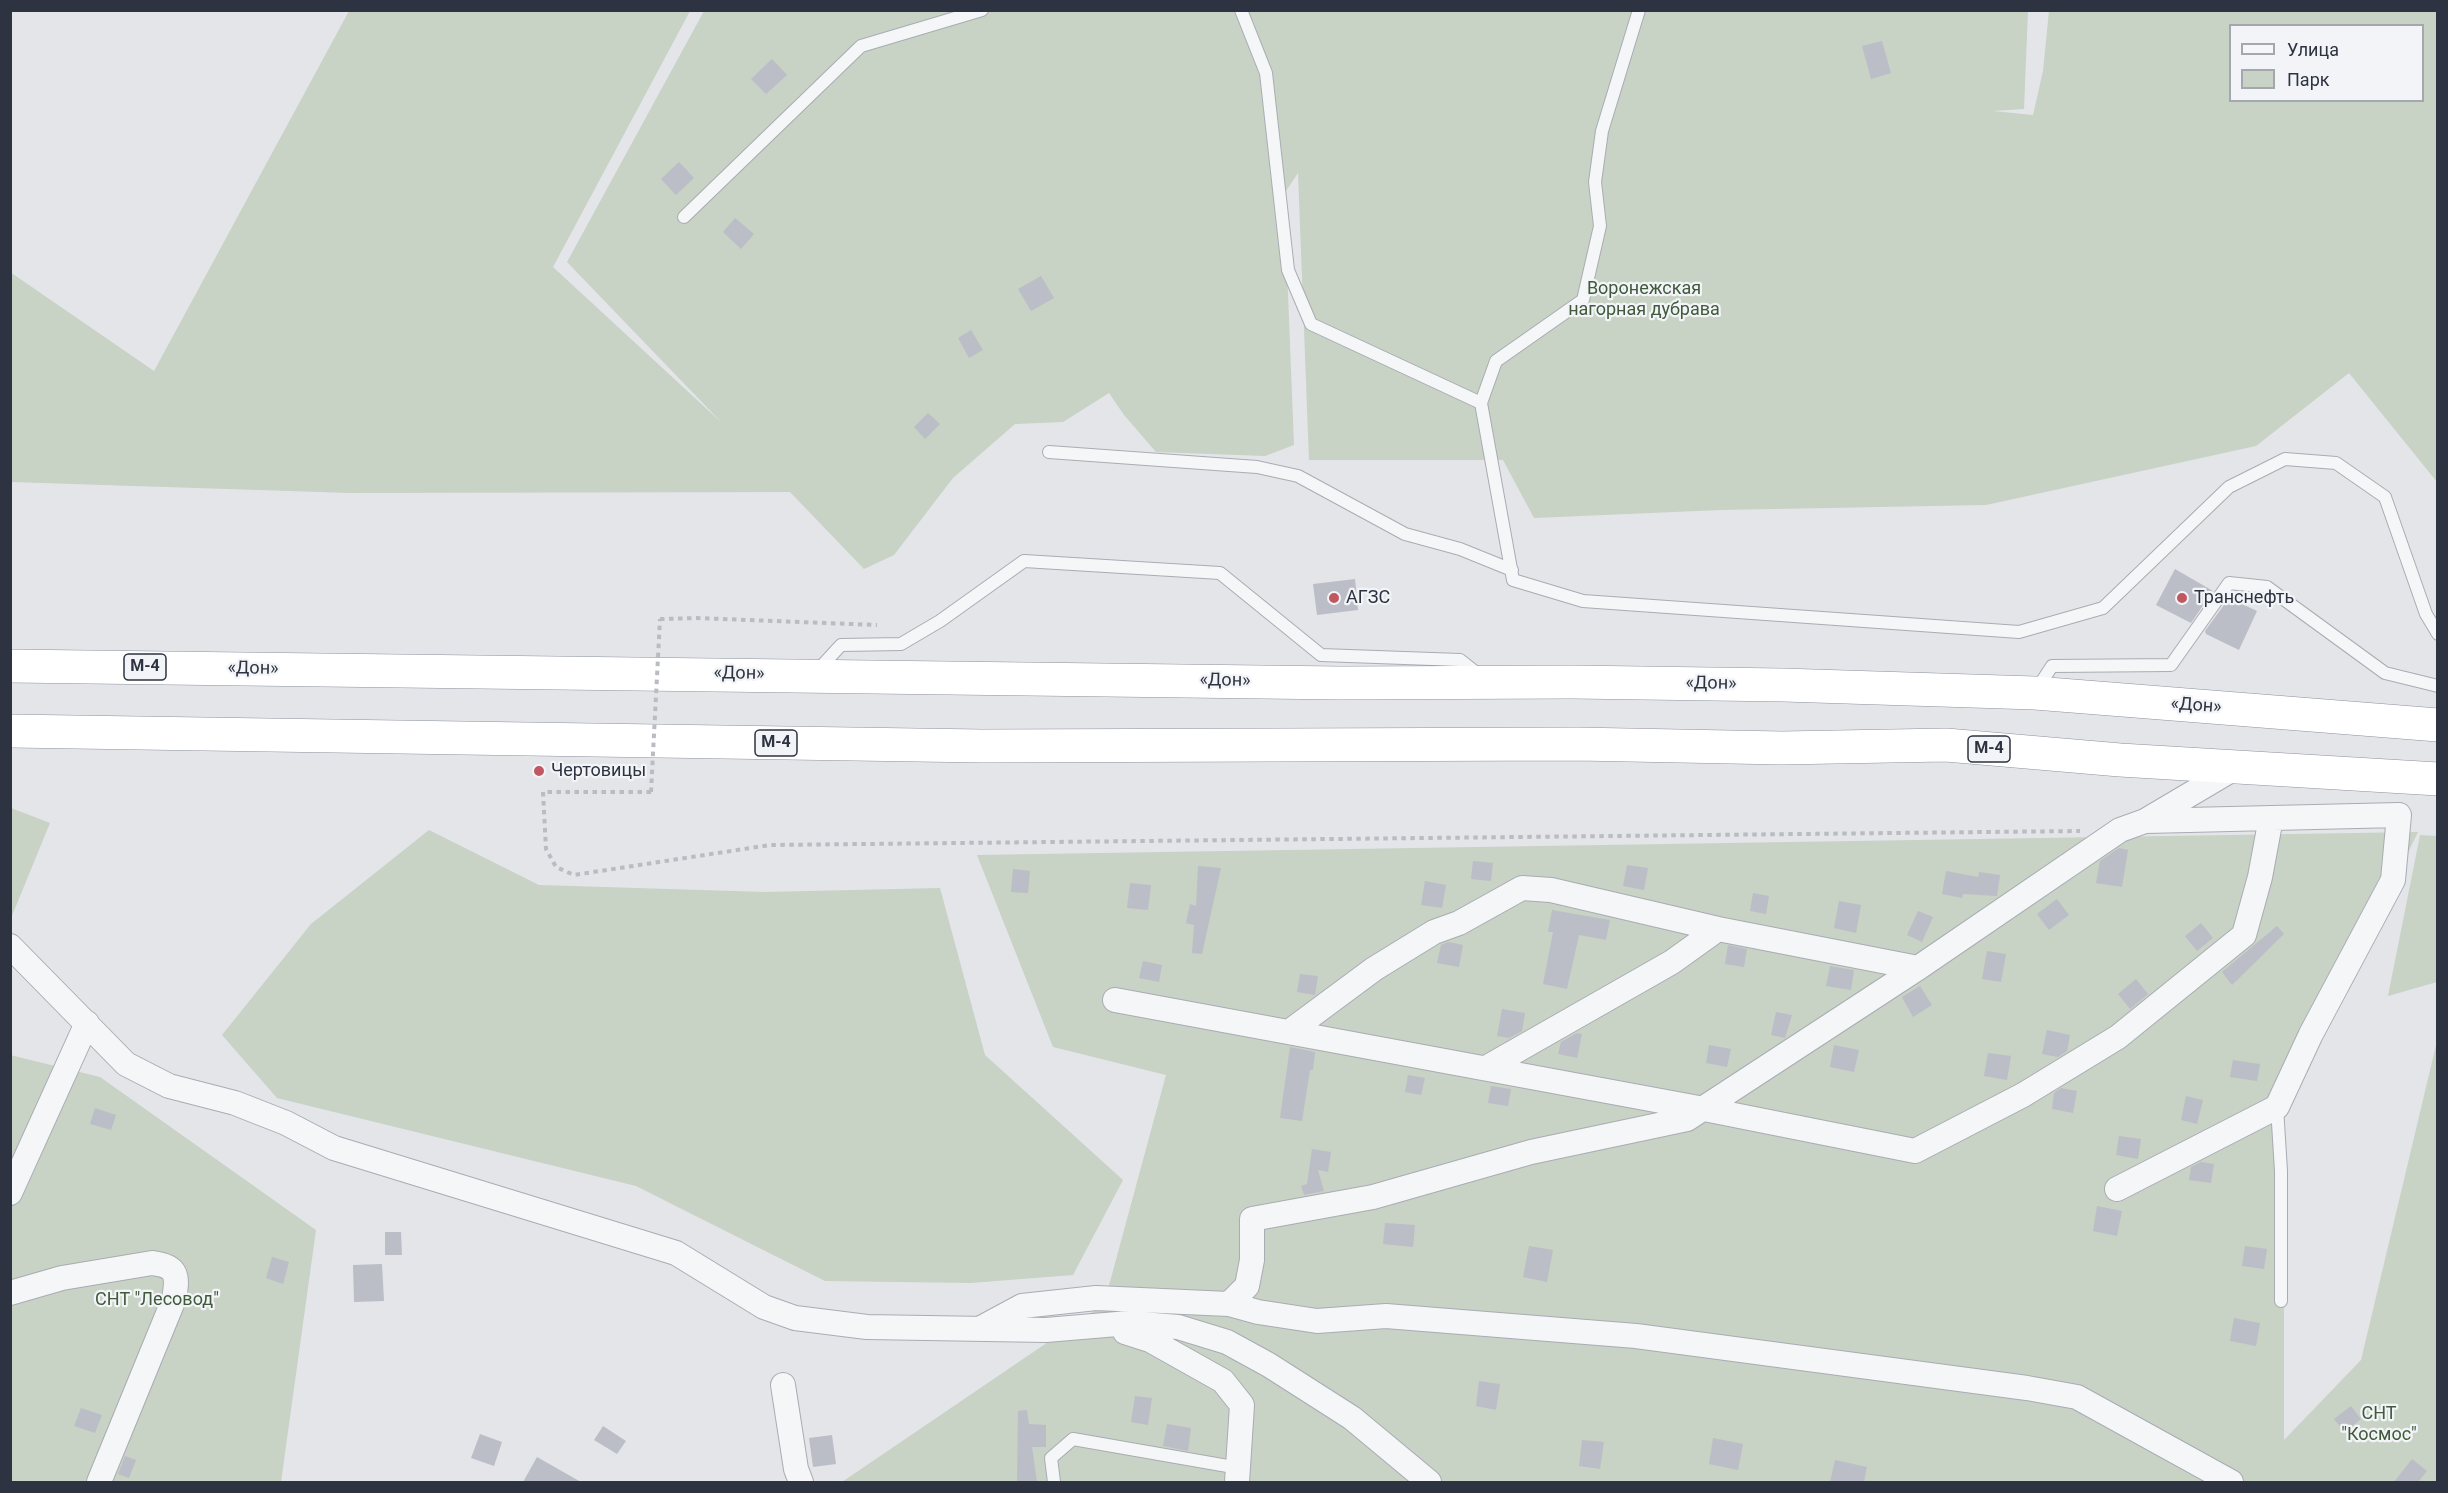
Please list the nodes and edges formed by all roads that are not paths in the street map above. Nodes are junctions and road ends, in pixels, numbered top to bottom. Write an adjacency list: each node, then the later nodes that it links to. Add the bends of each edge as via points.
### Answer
1 (982, 10): 4 (lane, via 861,46)
2 (1241, 10): 5 (lane, via 1266,73 1288,270 1311,324)
3 (1639, 10): 5 (lane, via 1602,131 1595,182 1600,226 1583,300 1496,361)
4 (684, 217)
5 (1481, 403): 7 (lane)
6 (1049, 452): 7 (lane, via 1257,467 1298,477 1405,534 1460,549)
7 (1512, 570): 8 (lane, via 1513,580 1582,601 2019,632 2103,608 2229,487 2285,459 2336,463 2385,497 2426,614)
8 (2438, 634)
9 (10, 666): 10 (highway, «Дон» / М-4)
10 (813, 675): 11 (highway, «Дон» / М-4); 11 (lane, via 841,645 901,644 1024,561 1220,573 1322,655 1460,660)
11 (1489, 683): 13 (highway, «Дон» / М-4, via 1718,684)
12 (2438, 686): 13 (lane, via 2385,673 2267,587 2229,583 2171,665 2052,666)
13 (2035, 693): 14 (highway, «Дон» / М-4)
14 (2438, 724)
15 (10, 731): 16 (highway, М-4, via 982,746 1946,745)
16 (2238, 766): 17 (highway, М-4); 19 (street)
17 (2438, 779)
18 (2271, 818): 19 (street); 27 (street, via 2399,815 2393,880); 28 (street, via 2244,935 2118,1037 2023,1095 1915,1151)
19 (2145, 821): 22 (street, via 2120,830)
20 (1718, 929): 22 (street); 25 (street, via 1551,890 1522,888 1459,923 1434,932 1374,969); 26 (street, via 1672,962)
21 (10, 946): 24 (street)
22 (1918, 968): 28 (street)
23 (1115, 1000): 25 (street)
24 (87, 1023): 30 (street); 35 (street, via 126,1064 169,1086 235,1103 334,1148 675,1253 764,1307 795,1318 867,1328)
25 (1289, 1032): 26 (street)
26 (1486, 1068): 28 (street)
27 (2277, 1107): 29 (street); 32 (lane, via 2281,1171)
28 (1704, 1109): 33 (street, via 1688,1119 1531,1152 1373,1197 1252,1219 1252,1260 1247,1286)
29 (2117, 1189)
30 (10, 1193)
31 (10, 1293): 39 (street, via 62,1278 152,1263 173,1270 177,1280 174,1299)
32 (2280, 1301)
33 (1230, 1305): 35 (street, via 1096,1298 1022,1306); 43 (street, via 1317,1321 1386,1316 1636,1336 2027,1388 2077,1397)
34 (1100, 1324): 35 (street, via 1046,1330); 37 (street, via 1178,1327 1227,1342 1352,1418); 38 (street, via 1150,1340 1223,1381 1242,1405)
35 (981, 1328)
36 (783, 1385): 40 (street)
37 (1402, 1473): 42 (street)
38 (1238, 1475): 41 (lane, via 1073,1439 1051,1458)
39 (99, 1482)
40 (801, 1482)
41 (1054, 1482)
42 (1429, 1482)
43 (2231, 1482)

